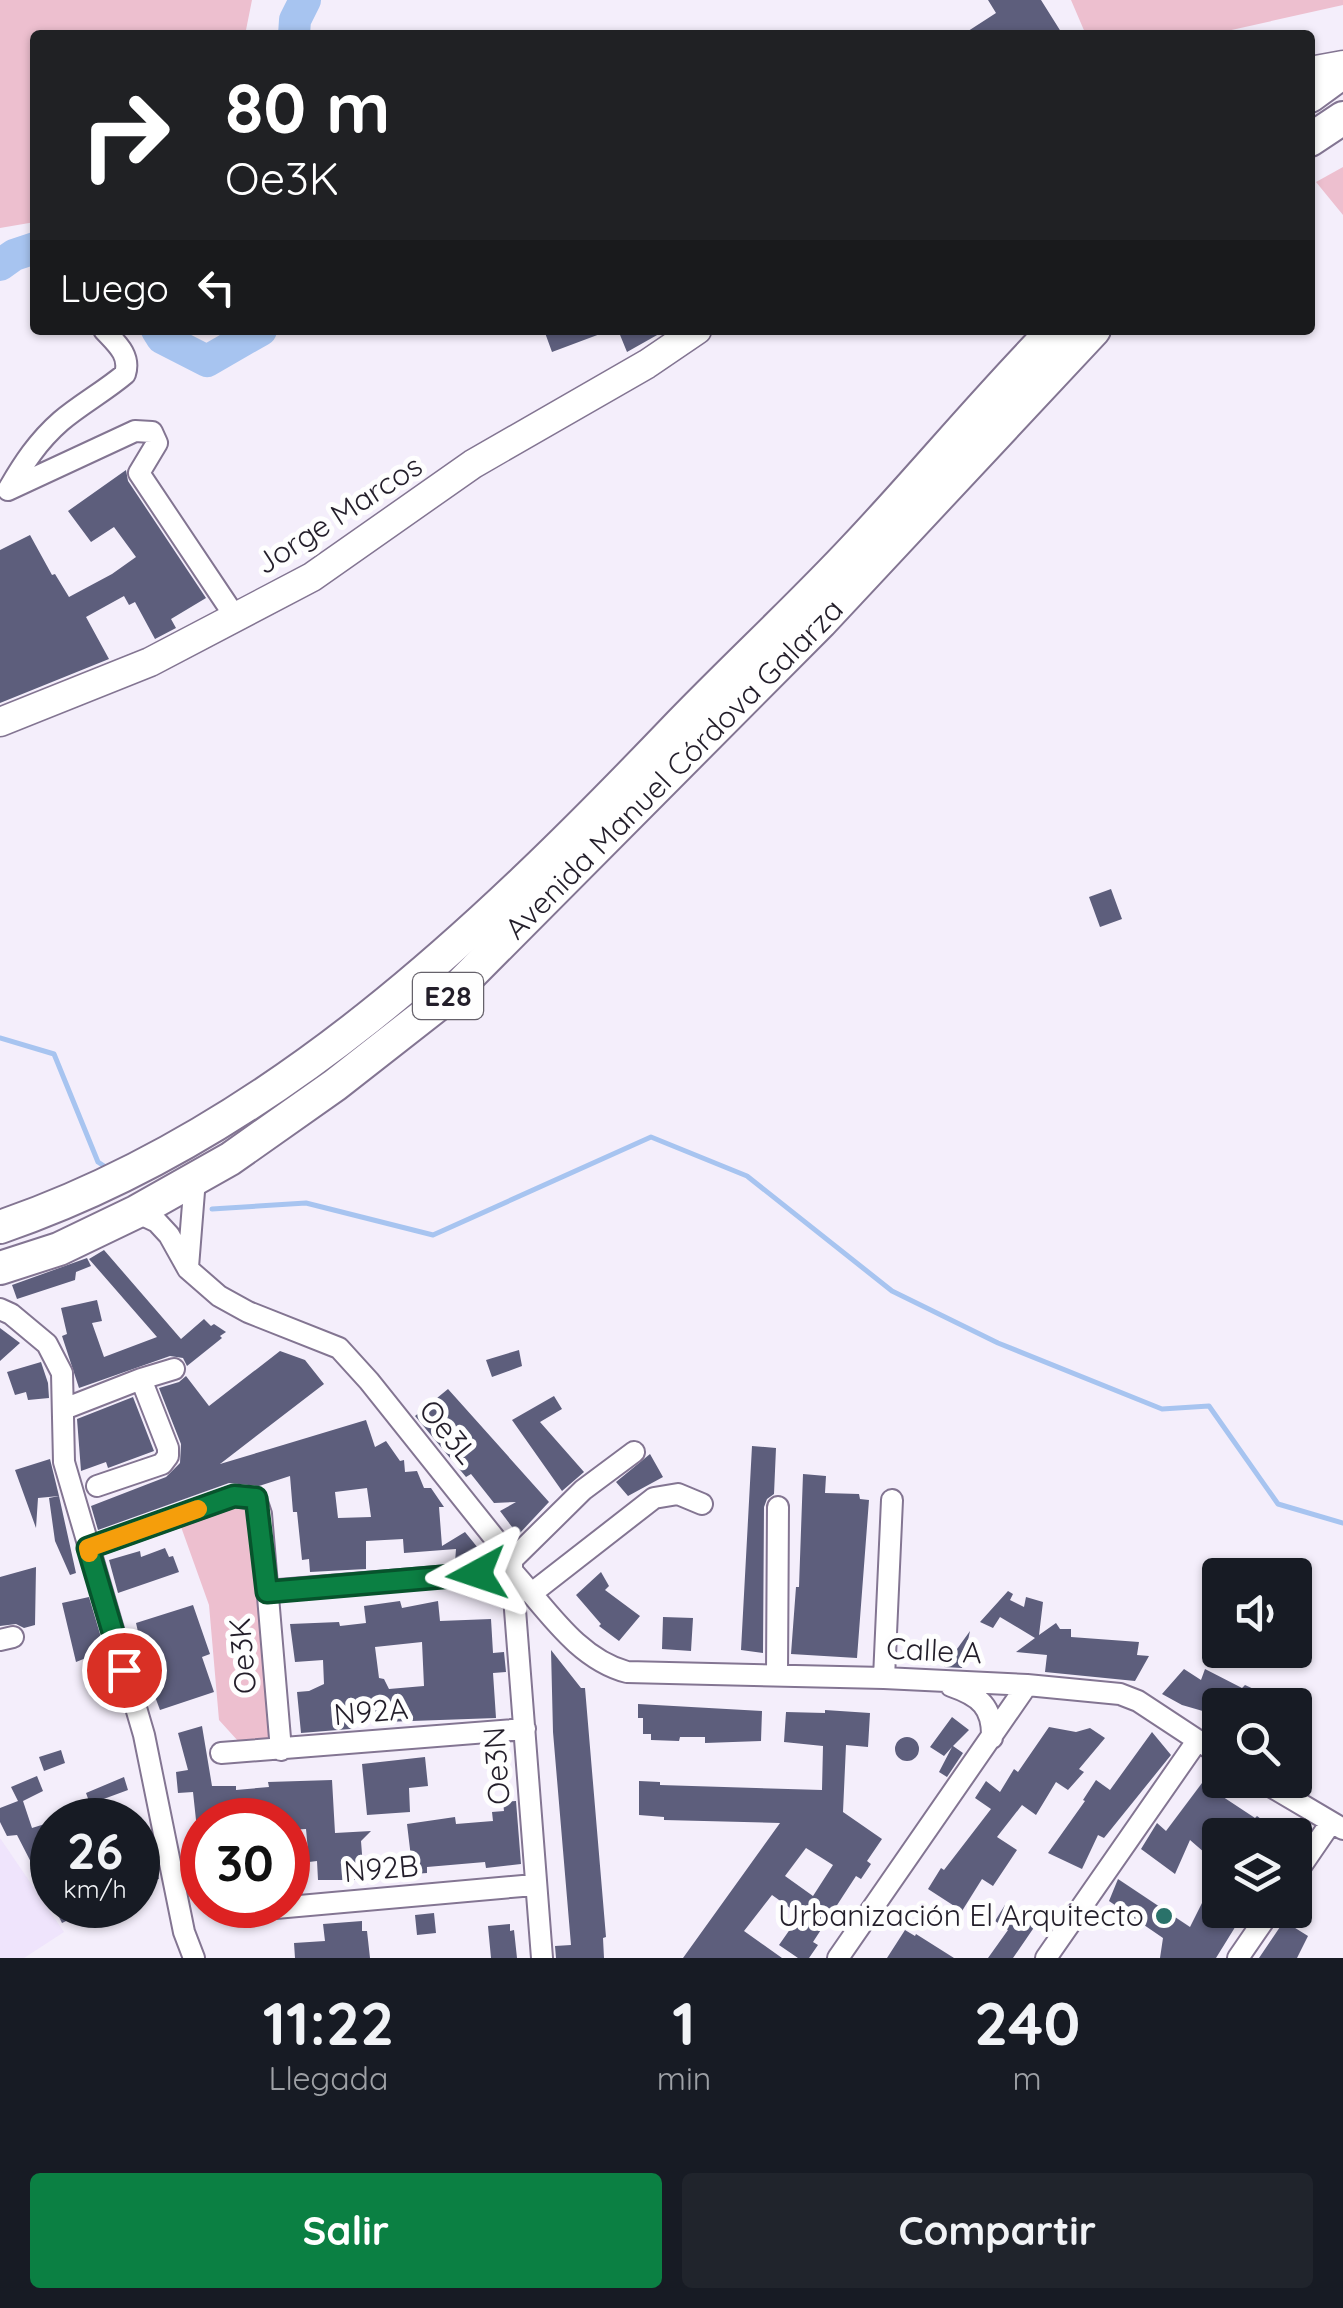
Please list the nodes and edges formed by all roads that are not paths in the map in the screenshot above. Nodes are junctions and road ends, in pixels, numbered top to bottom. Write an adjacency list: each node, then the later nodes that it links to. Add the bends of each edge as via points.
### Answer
1 (1343, 69): 2 (main road); 3 (main road)
2 (1315, 71)
3 (1315, 92)
4 (1343, 118): 5 (main road)
5 (1315, 137)
6 (108, 335): 11 (street, via 124,354 124,374 43,438 8,490 135,431 152,432 157,443 139,473)
7 (690, 335): 11 (main road, Jorge Marcos, via 472,464 312,577)
8 (1049, 335): 10 (main road, Avenida Manuel Córdova Galarza / E28, via 855,548)
9 (1089, 335): 10 (main road, Avenida Manuel Córdova Galarza / E28)
10 (811, 612): 13 (main road, Avenida Manuel Córdova Galarza / E28, via 450,995 335,1085); 15 (main road, Avenida Manuel Córdova Galarza / E28, via 431,967 292,1077 177,1148)
11 (236, 618): 12 (main road, Jorge Marcos, via 150,662)
12 (0, 722)
13 (194, 1179): 14 (main road, Avenida Manuel Córdova Galarza / E28); 17 (street)
14 (136, 1212): 16 (main road, Avenida Manuel Córdova Galarza / E28); 17 (street, Oe3L, via 168,1235)
15 (0, 1226)
16 (0, 1268)
17 (188, 1269): 28 (street, Oe3L, via 248,1312 339,1348)
18 (0, 1309): 21 (street, via 47,1344 62,1373)
19 (174, 1369): 20 (street)
20 (141, 1379): 21 (street); 23 (street, via 168,1456 162,1464)
21 (64, 1409): 27 (street, via 64,1462)
22 (634, 1452): 28 (street, via 582,1490)
23 (97, 1486)
24 (892, 1500): 33 (street)
25 (702, 1504): 30 (street, via 678,1494 654,1498)
26 (778, 1507): 32 (street)
27 (88, 1548): 29 (street, Oe3K, via 234,1496 256,1498); 48 (street, via 144,1735)
28 (512, 1565): 29 (street); 30 (street, Oe3L); 36 (street, Oe3N)
29 (267, 1592): 40 (street, Oe3K)
30 (532, 1592): 31 (street, Oe3L, via 578,1646)
31 (628, 1672): 32 (street, Calle A)
32 (777, 1674): 33 (street, Calle A)
33 (884, 1678): 34 (street, Calle A)
34 (940, 1682): 35 (street, Calle A); 37 (street, via 986,1707)
35 (1027, 1685): 37 (street); 38 (street, Calle A, via 1120,1694)
36 (526, 1729): 40 (street, N92A); 45 (street, Oe3N)
37 (992, 1738): 50 (street)
38 (1198, 1741): 39 (street, Calle A); 51 (street)
39 (1202, 1744)
40 (281, 1750): 41 (street, N92A)
41 (221, 1753)
42 (1290, 1798): 43 (street)
43 (1337, 1826): 44 (street)
44 (1312, 1855)
45 (534, 1884): 46 (street, N92B); 49 (street, Oe3N)
46 (310, 1905)
47 (1259, 1928): 52 (street)
48 (194, 1958)
49 (542, 1958)
50 (838, 1958)
51 (1046, 1958)
52 (1238, 1958)

